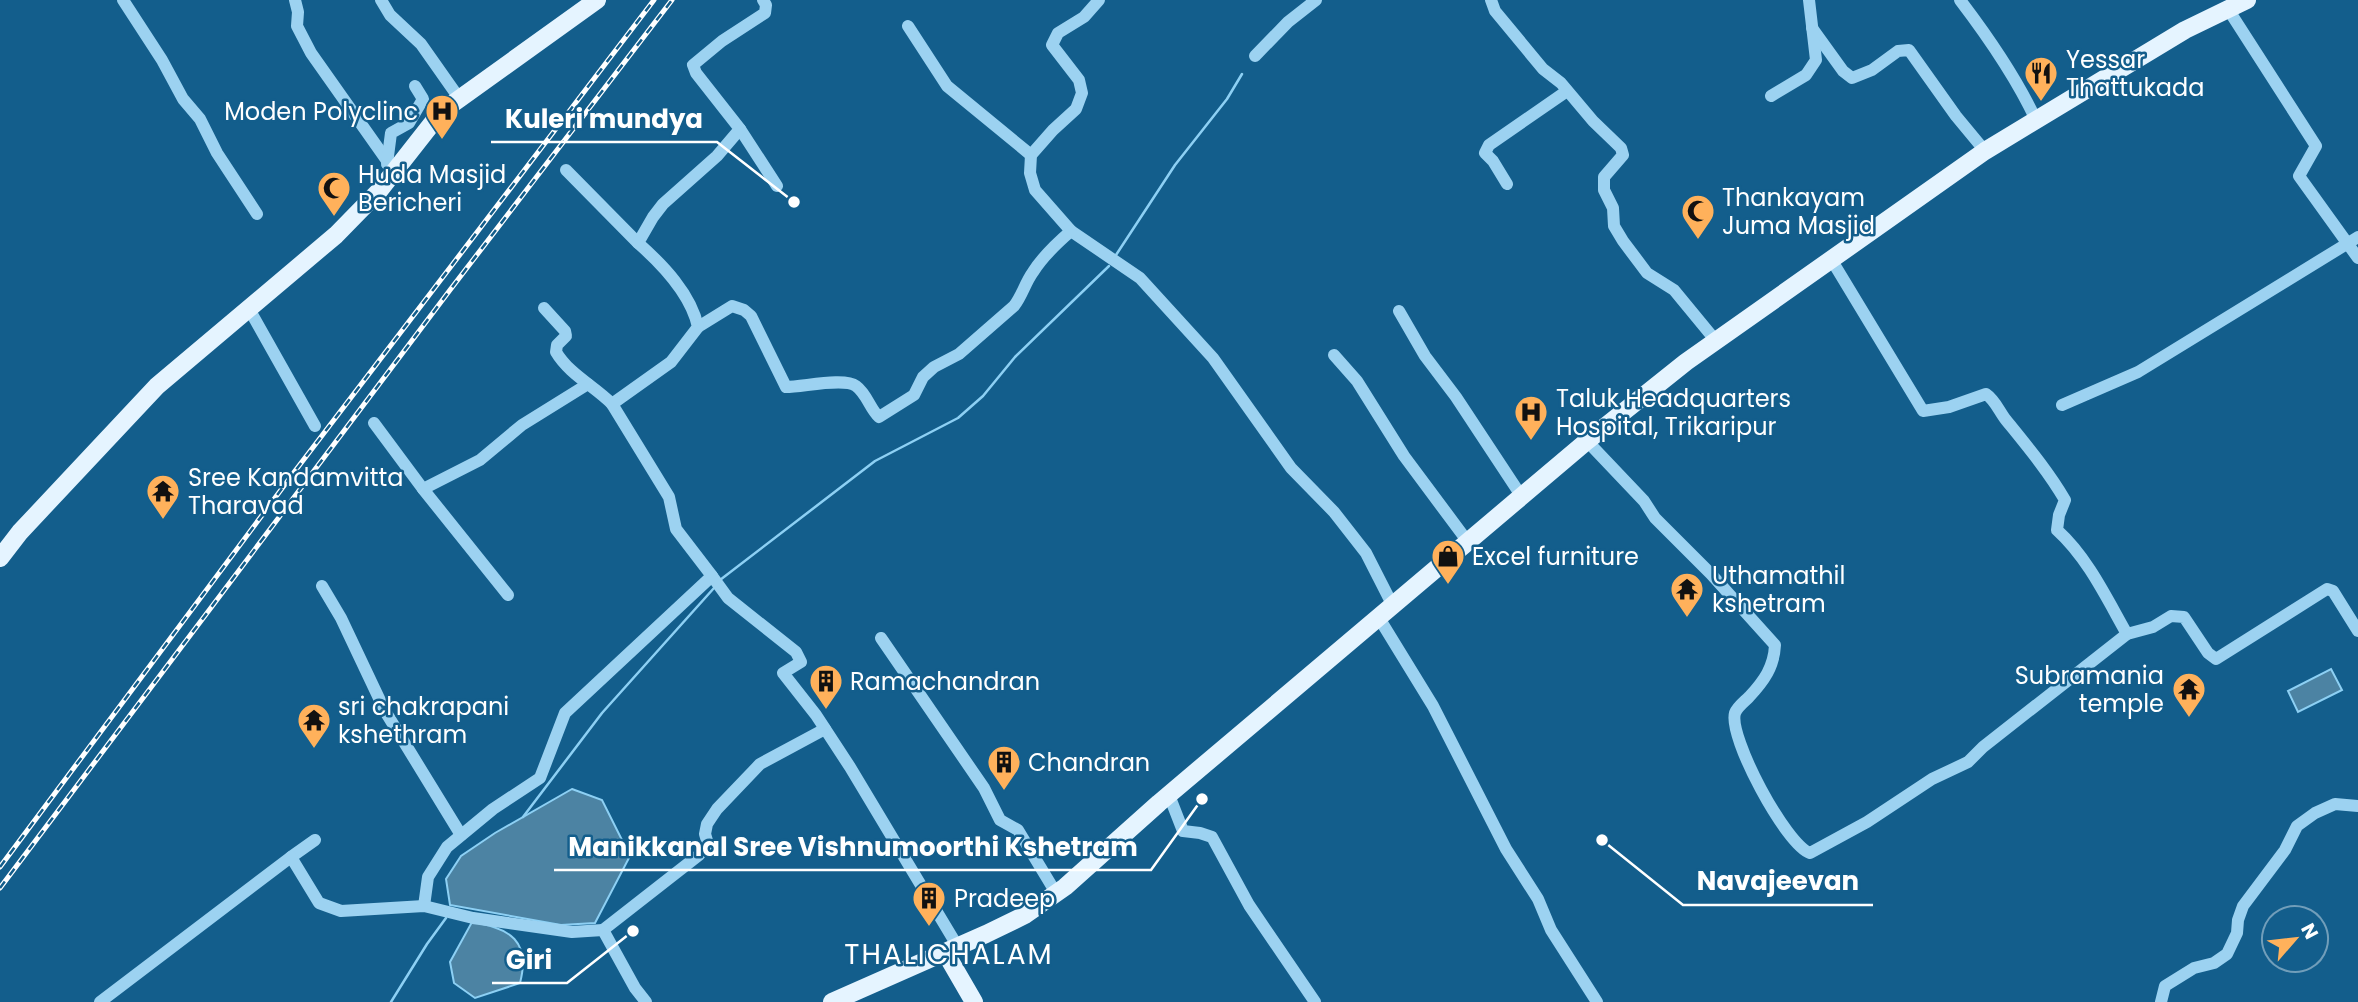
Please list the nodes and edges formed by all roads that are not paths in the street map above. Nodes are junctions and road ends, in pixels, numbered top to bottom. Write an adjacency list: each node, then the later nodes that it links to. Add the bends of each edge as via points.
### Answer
1 (123, 0): 28 (street)
2 (295, 0): 24 (street, via 297,26 311,53)
3 (381, 0): 19 (street, via 421,44)
4 (597, 0): 19 (main road)
5 (763, 0): 21 (street, via 765,13 693,65)
6 (1100, 0): 23 (street, via 1058,33 1052,45 1079,80 1082,93 1076,109)
7 (1315, 0): 15 (street)
8 (1491, 0): 17 (street, via 1512,33)
9 (1809, 0): 14 (street)
10 (1960, 0): 20 (street, via 2022,90)
11 (2247, 0): 12 (main road)
12 (2228, 9): 20 (main road); 30 (street, via 2316,146 2298,176)
13 (908, 26): 23 (street, via 947,86)
14 (1812, 28): 18 (street, via 1816,60 1806,75); 22 (street, via 1852,78 1898,51 1909,50)
15 (1255, 56)
16 (415, 86): 24 (street, via 423,99 409,123 391,133)
17 (1567, 91): 26 (street, via 1489,145 1485,153); 38 (street, via 1621,148 1623,155 1604,177 1614,226 1647,273 1674,290)
18 (1771, 96)
19 (459, 99): 24 (main road)
20 (2036, 120): 22 (main road)
21 (740, 129): 27 (street); 31 (street, via 663,204)
22 (1985, 151): 33 (main road)
23 (1031, 155): 29 (street, via 1035,190)
24 (391, 166): 34 (main road, via 383,186 336,235)
25 (566, 170): 31 (street)
26 (1507, 184)
27 (777, 186)
28 (257, 214)
29 (1071, 231): 37 (street, via 1035,268 1014,306 959,354 934,367 914,395 879,417 855,386 845,381 786,387 744,310 732,306); 53 (street, via 1140,278 1213,358 1291,468 1366,553)
30 (2352, 240): 32 (street); 42 (street, via 2138,372)
31 (638, 243): 37 (street, via 674,280)
32 (2358, 258)
33 (1831, 259): 38 (main road); 56 (street, via 1923,411 1986,394 1992,398 2065,500 2057,530 2086,565)
34 (248, 307): 44 (street); 49 (main road, via 157,386)
35 (544, 308): 40 (street, via 565,331 556,352)
36 (1399, 311): 47 (street)
37 (698, 327): 41 (street, via 671,362)
38 (1716, 341): 45 (main road)
39 (1334, 355): 48 (street, via 1357,381 1404,456)
40 (588, 384): 41 (street); 46 (street, via 522,425 480,460)
41 (612, 404): 50 (street, via 668,497 676,529)
42 (2062, 404)
43 (374, 423): 46 (street)
44 (315, 426)
45 (1587, 441): 47 (main road); 56 (street, via 1775,645 1771,669 1736,711 1734,722 1782,827 1804,851 1822,847 1968,762)
46 (423, 489): 52 (street)
47 (1522, 497): 48 (main road)
48 (1468, 542): 53 (main road)
49 (0, 558)
50 (716, 581): 58 (street, via 728,598 796,652 801,662 783,673); 61 (street, via 565,713 540,778)
51 (322, 586): 61 (street, via 385,711)
52 (508, 595)
53 (1393, 606): 54 (main road)
54 (1379, 618): 59 (main road); 73 (street, via 1439,717 1551,930)
55 (2358, 631): 56 (street, via 2328,589 2216,659 2179,615)
56 (2127, 635)
57 (881, 638): 64 (street, via 984,788 1000,820 1018,830)
58 (825, 729): 66 (street, via 760,764 717,809 707,824 708,844 699,855); 67 (street)
59 (1168, 795): 64 (main road); 72 (street, via 1183,831 1212,837 1249,905)
60 (2358, 806): 74 (street, via 2335,804 2297,826 2243,906 2227,954 2165,986)
61 (461, 835): 65 (street, via 446,847 428,877)
62 (315, 840): 63 (street)
63 (291, 858): 65 (street, via 319,903 341,911); 68 (street)
64 (1056, 893): 67 (main road, via 1025,915)
65 (425, 905): 66 (street, via 473,918 572,932)
66 (603, 930): 69 (street)
67 (951, 949): 70 (main road); 71 (main road)
68 (100, 1002)
69 (646, 1002)
70 (832, 1002)
71 (974, 1002)
72 (1315, 1002)
73 (1597, 1002)
74 (2161, 1002)

